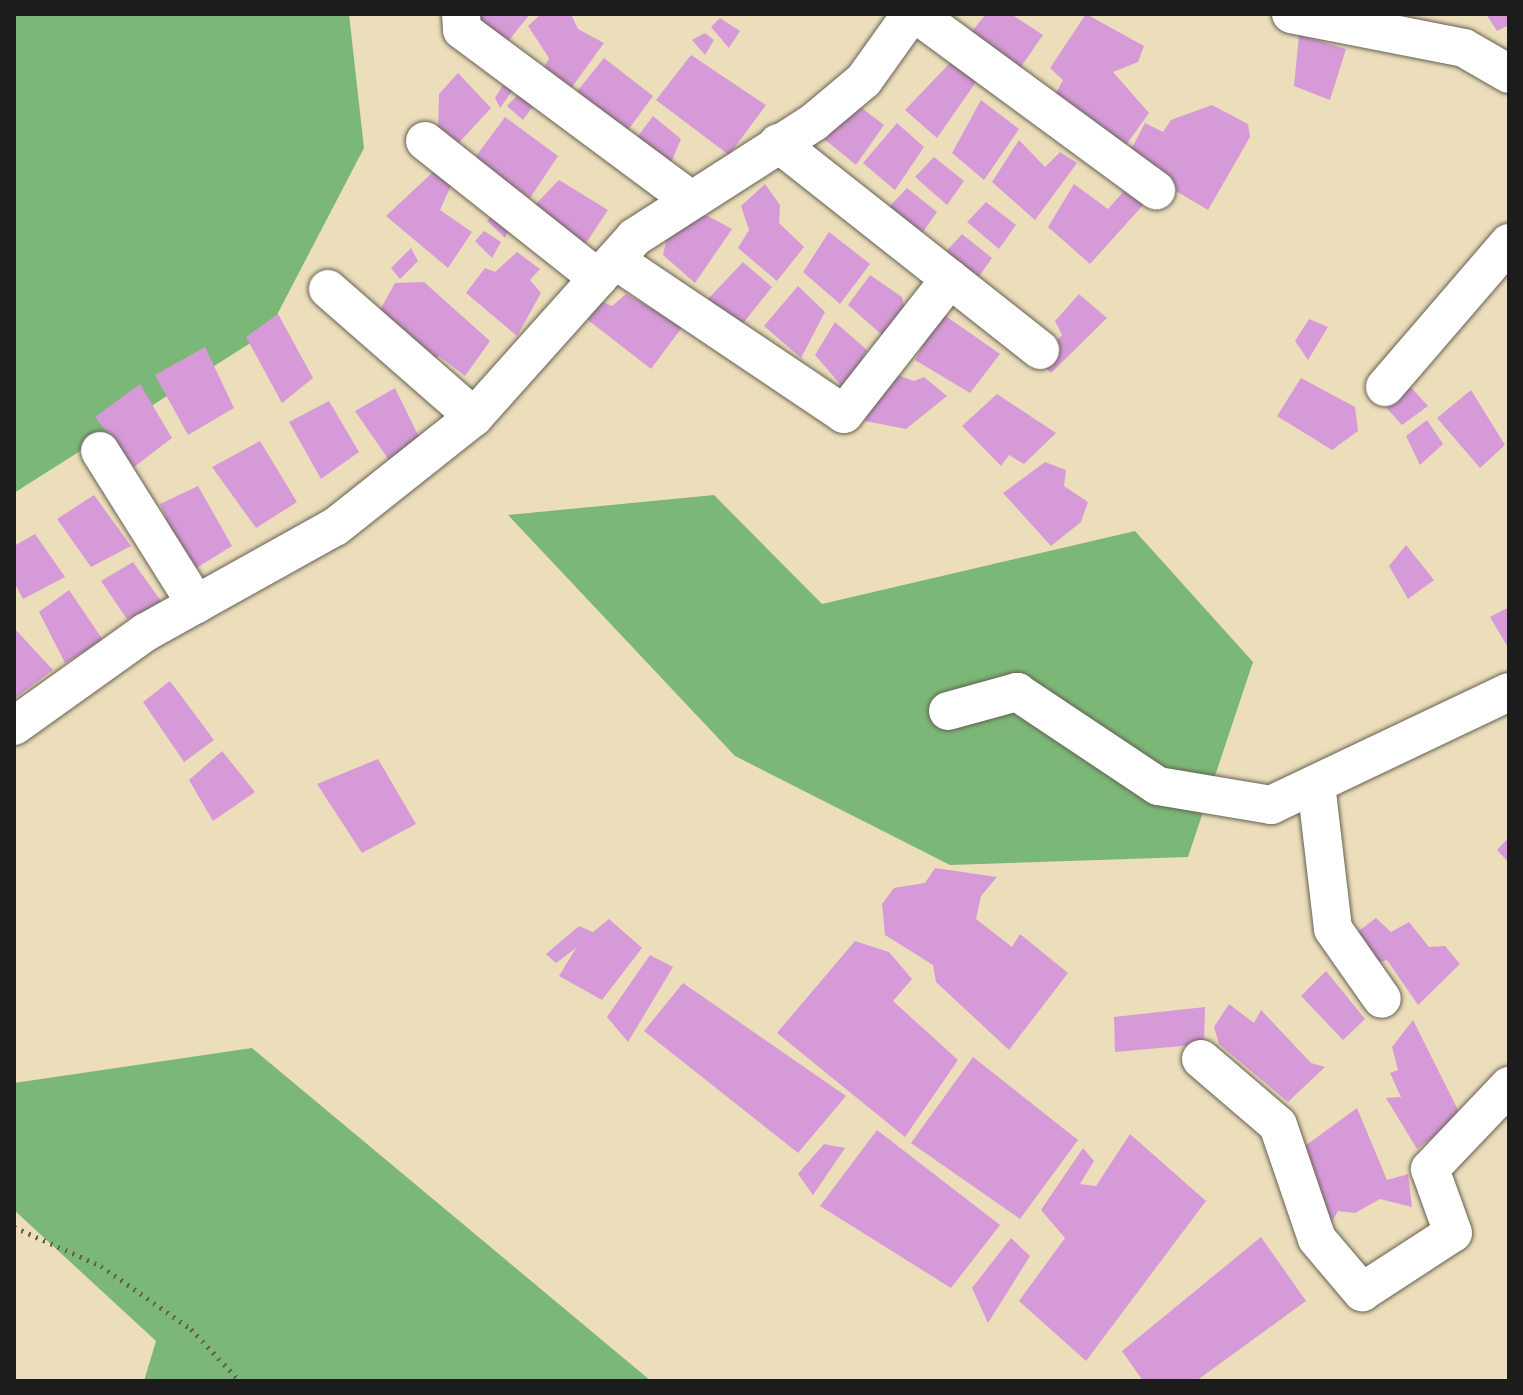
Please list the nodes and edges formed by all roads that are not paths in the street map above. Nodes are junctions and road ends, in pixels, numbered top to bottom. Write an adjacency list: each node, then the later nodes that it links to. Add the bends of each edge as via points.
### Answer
1 (461, 14): 8 (street, via 462,30)
2 (914, 14): 6 (street, via 864,80); 7 (street)
3 (1291, 14): 4 (street, via 1464,48)
4 (1509, 74)
5 (425, 141): 10 (street)
6 (778, 143): 8 (street); 11 (street)
7 (1156, 190)
8 (687, 197): 10 (street)
9 (1509, 243): 14 (street)
10 (607, 269): 11 (street, via 844,414); 15 (street)
11 (950, 279): 13 (street)
12 (328, 289): 15 (street)
13 (1040, 350)
14 (1385, 387)
15 (474, 417): 17 (street, via 335,527)
16 (100, 451): 17 (street)
17 (196, 604): 20 (street)
18 (1503, 706): 21 (street)
19 (948, 711): 21 (street, via 1017,692 1158,786 1271,805)
20 (14, 726)
21 (1316, 784): 22 (street, via 1333,929)
22 (1382, 999)
23 (1201, 1059): 24 (street, via 1278,1125 1317,1239 1362,1292 1453,1233 1430,1169)
24 (1509, 1086)

